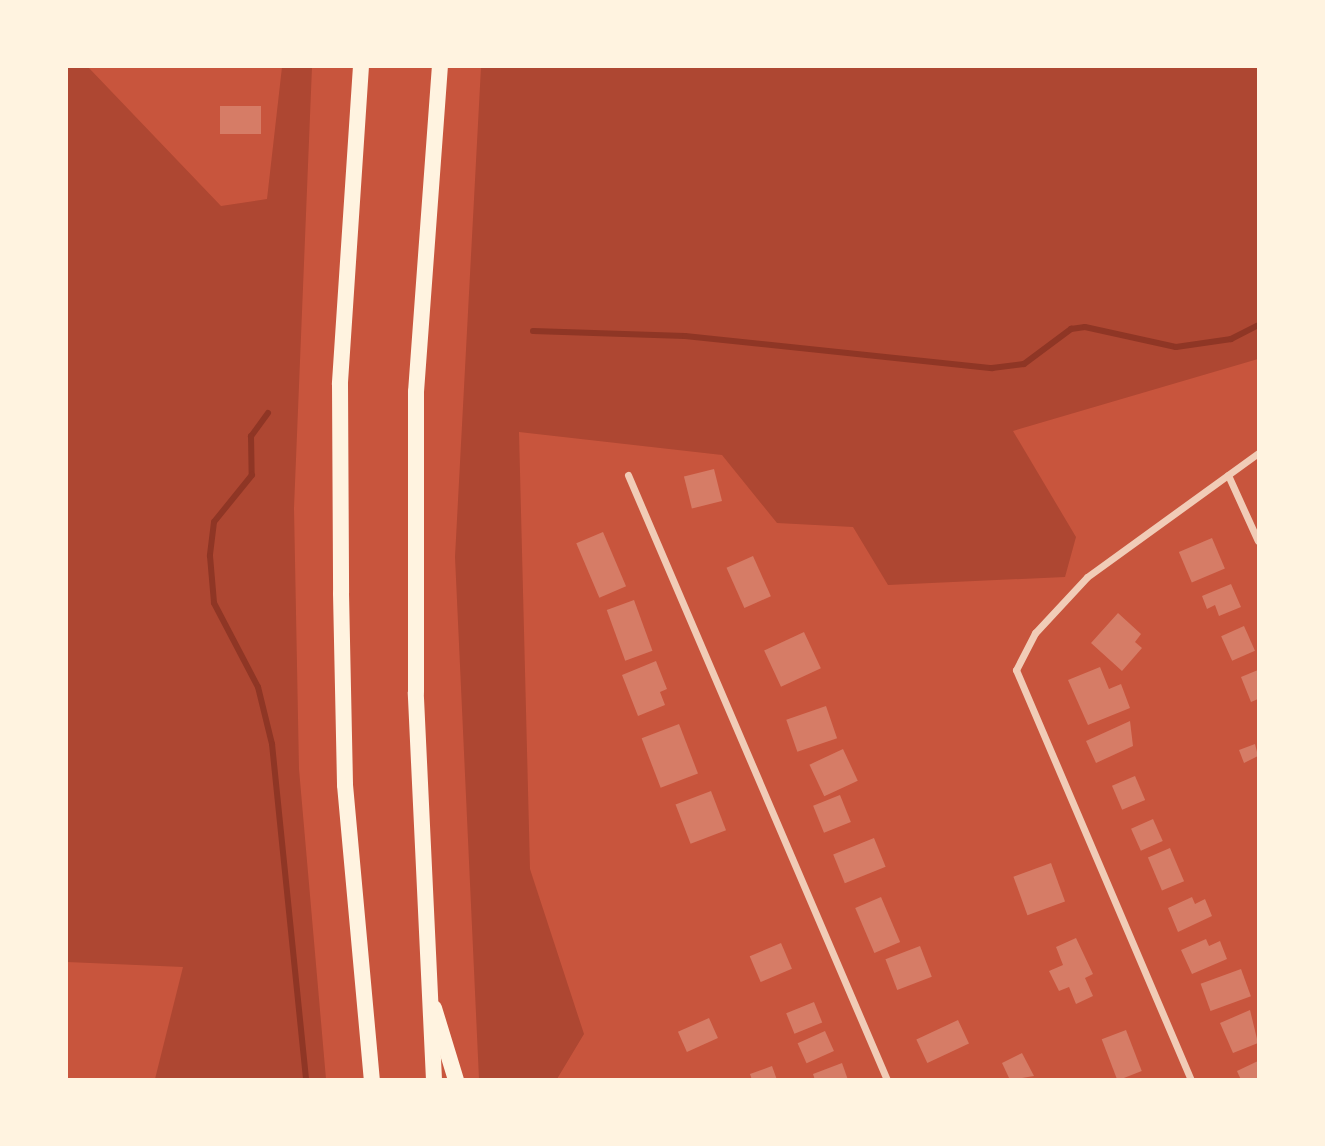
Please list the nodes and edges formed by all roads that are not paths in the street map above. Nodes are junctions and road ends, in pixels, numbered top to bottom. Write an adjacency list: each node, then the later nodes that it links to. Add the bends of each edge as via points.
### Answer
1 (361, 66): 8 (highway, via 340,384 341,593 345,785)
2 (440, 66): 7 (highway, via 416,392 416,692)
3 (1258, 453): 5 (street)
4 (628, 475): 13 (street)
5 (1228, 475): 6 (street); 14 (street, via 1087,578 1035,634 1016,670)
6 (1258, 541)
7 (428, 989): 11 (highway); 12 (highway)
8 (366, 1035): 9 (highway); 10 (highway)
9 (363, 1080)
10 (372, 1080)
11 (434, 1080)
12 (456, 1080)
13 (887, 1080)
14 (1191, 1080)

